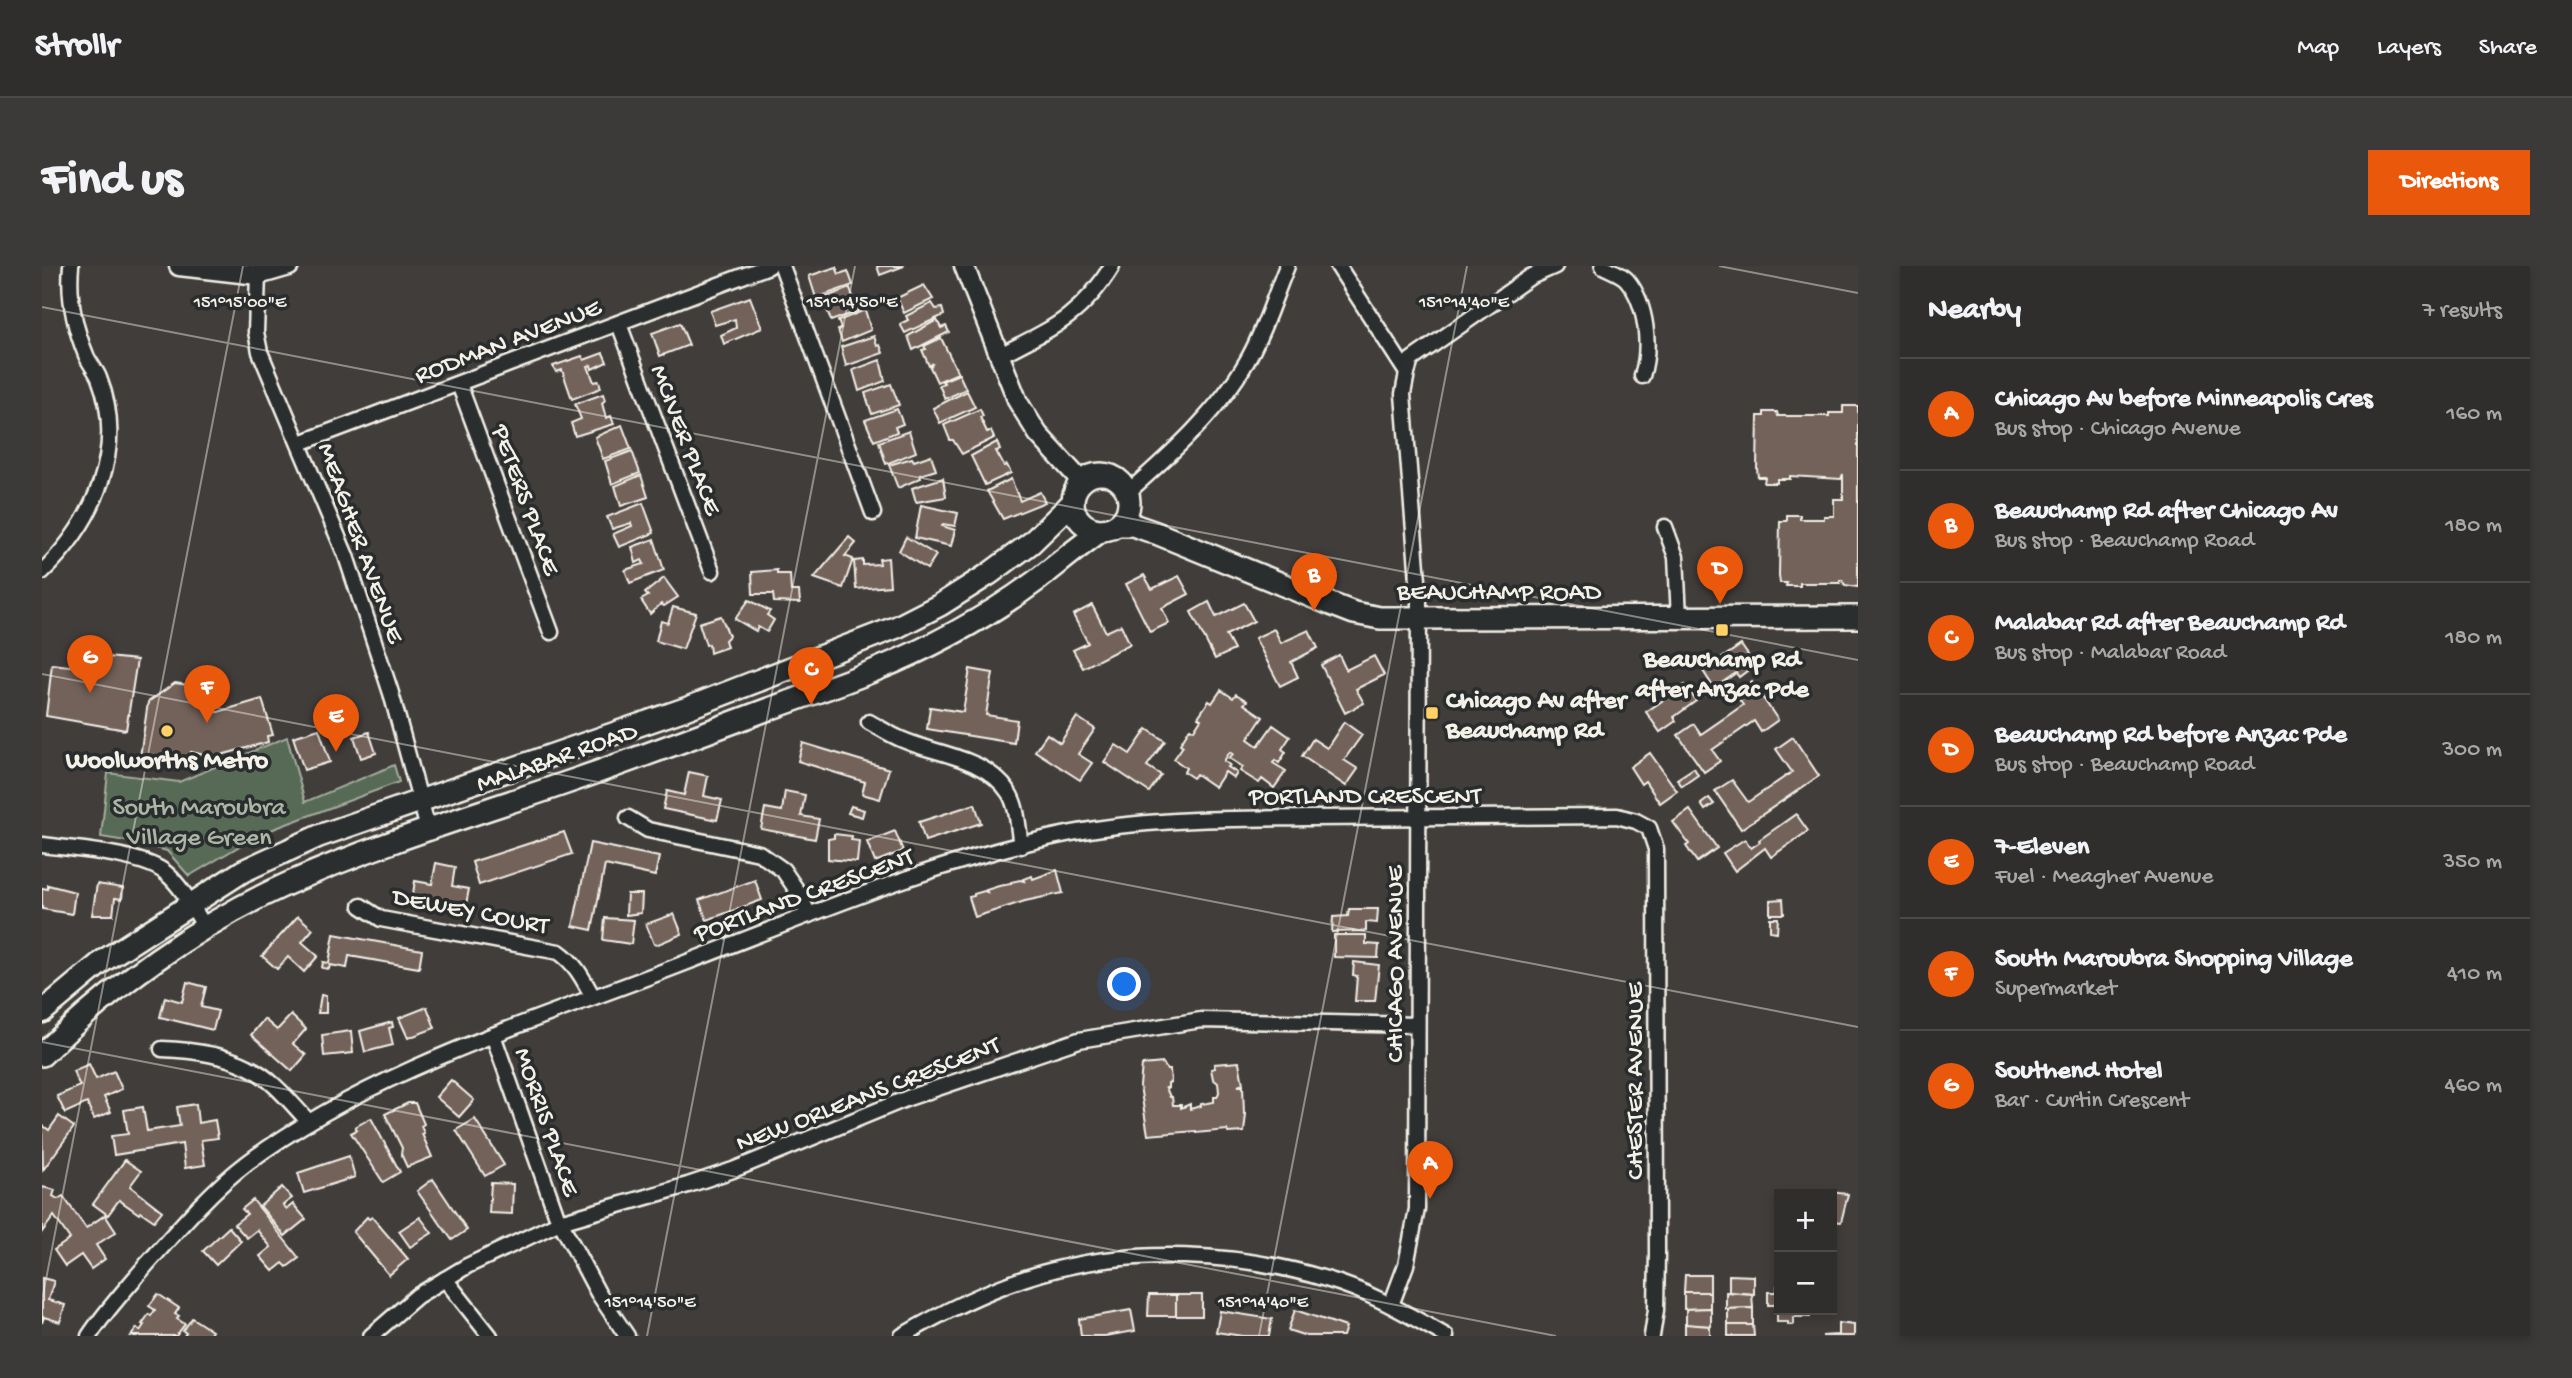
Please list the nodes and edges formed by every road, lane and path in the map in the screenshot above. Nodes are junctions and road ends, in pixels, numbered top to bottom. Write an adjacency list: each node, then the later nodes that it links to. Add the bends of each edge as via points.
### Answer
1 (71, 266): 27 (street, via 74,324 109,409 109,446 100,488 83,525)
2 (179, 266): 12 (street)
3 (289, 266): 12 (street)
4 (769, 266): 13 (street, RODMAN AVENUE)
5 (782, 266): 22 (street)
6 (964, 266): 14 (street)
7 (1112, 266): 14 (street, via 1099,288 1073,315)
8 (1287, 266): 20 (street, via 1248,359 1226,393)
9 (1338, 266): 15 (street)
10 (1555, 266): 15 (street, via 1530,277 1412,360)
11 (1603, 266): 16 (street, via 1626,279 1640,306 1647,362)
12 (258, 275): 18 (street, MEAGHER AVENUE, via 260,352)
13 (619, 324): 17 (street, RODMAN AVENUE); 26 (street, MCIVER PLACE)
14 (1000, 355): 19 (street, via 1018,402 1038,434)
15 (1407, 373): 30 (street, CHICAGO AVENUE, via 1403,394)
16 (1642, 376)
17 (459, 383): 18 (street, RODMAN AVENUE); 31 (street, PETERS PLACE)
18 (300, 443): 33 (street, MEAGHER AVENUE, via 346,556)
19 (1082, 482): 20 (main road, via 1108,475); 21 (main road)
20 (1128, 497): 23 (main road, via 1124,519); 25 (main road, BEAUCHAMP ROAD, via 1137,517)
21 (1073, 502): 23 (main road, via 1081,522 1095,530); 33 (main road, MALABAR ROAD, via 1031,543 989,574 897,627 659,718)
22 (873, 513)
23 (1110, 527): 25 (main road, BEAUCHAMP ROAD, via 1133,525); 37 (main road, MALABAR ROAD, via 983,616 873,671)
24 (1665, 527): 28 (street, via 1676,557)
25 (1156, 533): 30 (main road, BEAUCHAMP ROAD, via 1354,613)
26 (712, 571)
27 (42, 572)
28 (1679, 617): 29 (main road, BEAUCHAMP ROAD); 30 (main road, BEAUCHAMP ROAD)
29 (1858, 617)
30 (1418, 618): 35 (street, CHICAGO AVENUE)
31 (551, 632)
32 (869, 722): 39 (street, via 903,740 969,762 994,777 1009,793)
33 (421, 800): 37 (street, MEAGHER AVENUE); 40 (main road, MALABAR ROAD, via 319,836 243,871)
34 (628, 818): 42 (street, via 648,831 759,853 783,870)
35 (1418, 819): 36 (street, PORTLAND CRESCENT, via 1617,816); 39 (street, PORTLAND CRESCENT, via 1186,820 1071,833); 46 (street, CHICAGO AVENUE)
36 (1649, 828): 60 (street, CHESTER AVENUE, via 1656,849 1658,1072)
37 (428, 829): 43 (main road, MALABAR ROAD, via 285,885)
38 (42, 845): 40 (street, via 154,865)
39 (1021, 846): 42 (street, PORTLAND CRESCENT)
40 (190, 903): 43 (street); 45 (main road, MALABAR ROAD, via 103,961)
41 (361, 906): 44 (street, DEWEY COURT, via 382,919 559,952 572,961)
42 (809, 915): 44 (street, PORTLAND CRESCENT)
43 (205, 927): 49 (main road, MALABAR ROAD, via 103,1002)
44 (593, 998): 47 (street, PORTLAND CRESCENT)
45 (42, 1012)
46 (1417, 1025): 51 (street, NEW ORLEANS CRESCENT, via 1201,1020 1079,1040 908,1098 722,1174); 53 (street, CHICAGO AVENUE, via 1417,1209 1406,1265)
47 (492, 1035): 50 (street, PORTLAND CRESCENT, via 356,1095); 51 (street, MORRIS PLACE)
48 (162, 1049): 50 (street, via 216,1056 248,1067)
49 (42, 1055)
50 (309, 1122): 54 (street, PORTLAND CRESCENT, via 245,1165 181,1225)
51 (560, 1222): 52 (street, NEW ORLEANS CRESCENT); 57 (street, MORRIS PLACE)
52 (445, 1279): 55 (street, NEW ORLEANS CRESCENT); 56 (street)
53 (1391, 1305): 58 (street, via 1327,1279 1265,1263 1192,1256 1116,1260 1043,1272 966,1301); 59 (street)
54 (89, 1336)
55 (370, 1336)
56 (490, 1336)
57 (627, 1336)
58 (902, 1336)
59 (1446, 1336)
60 (1652, 1336)

